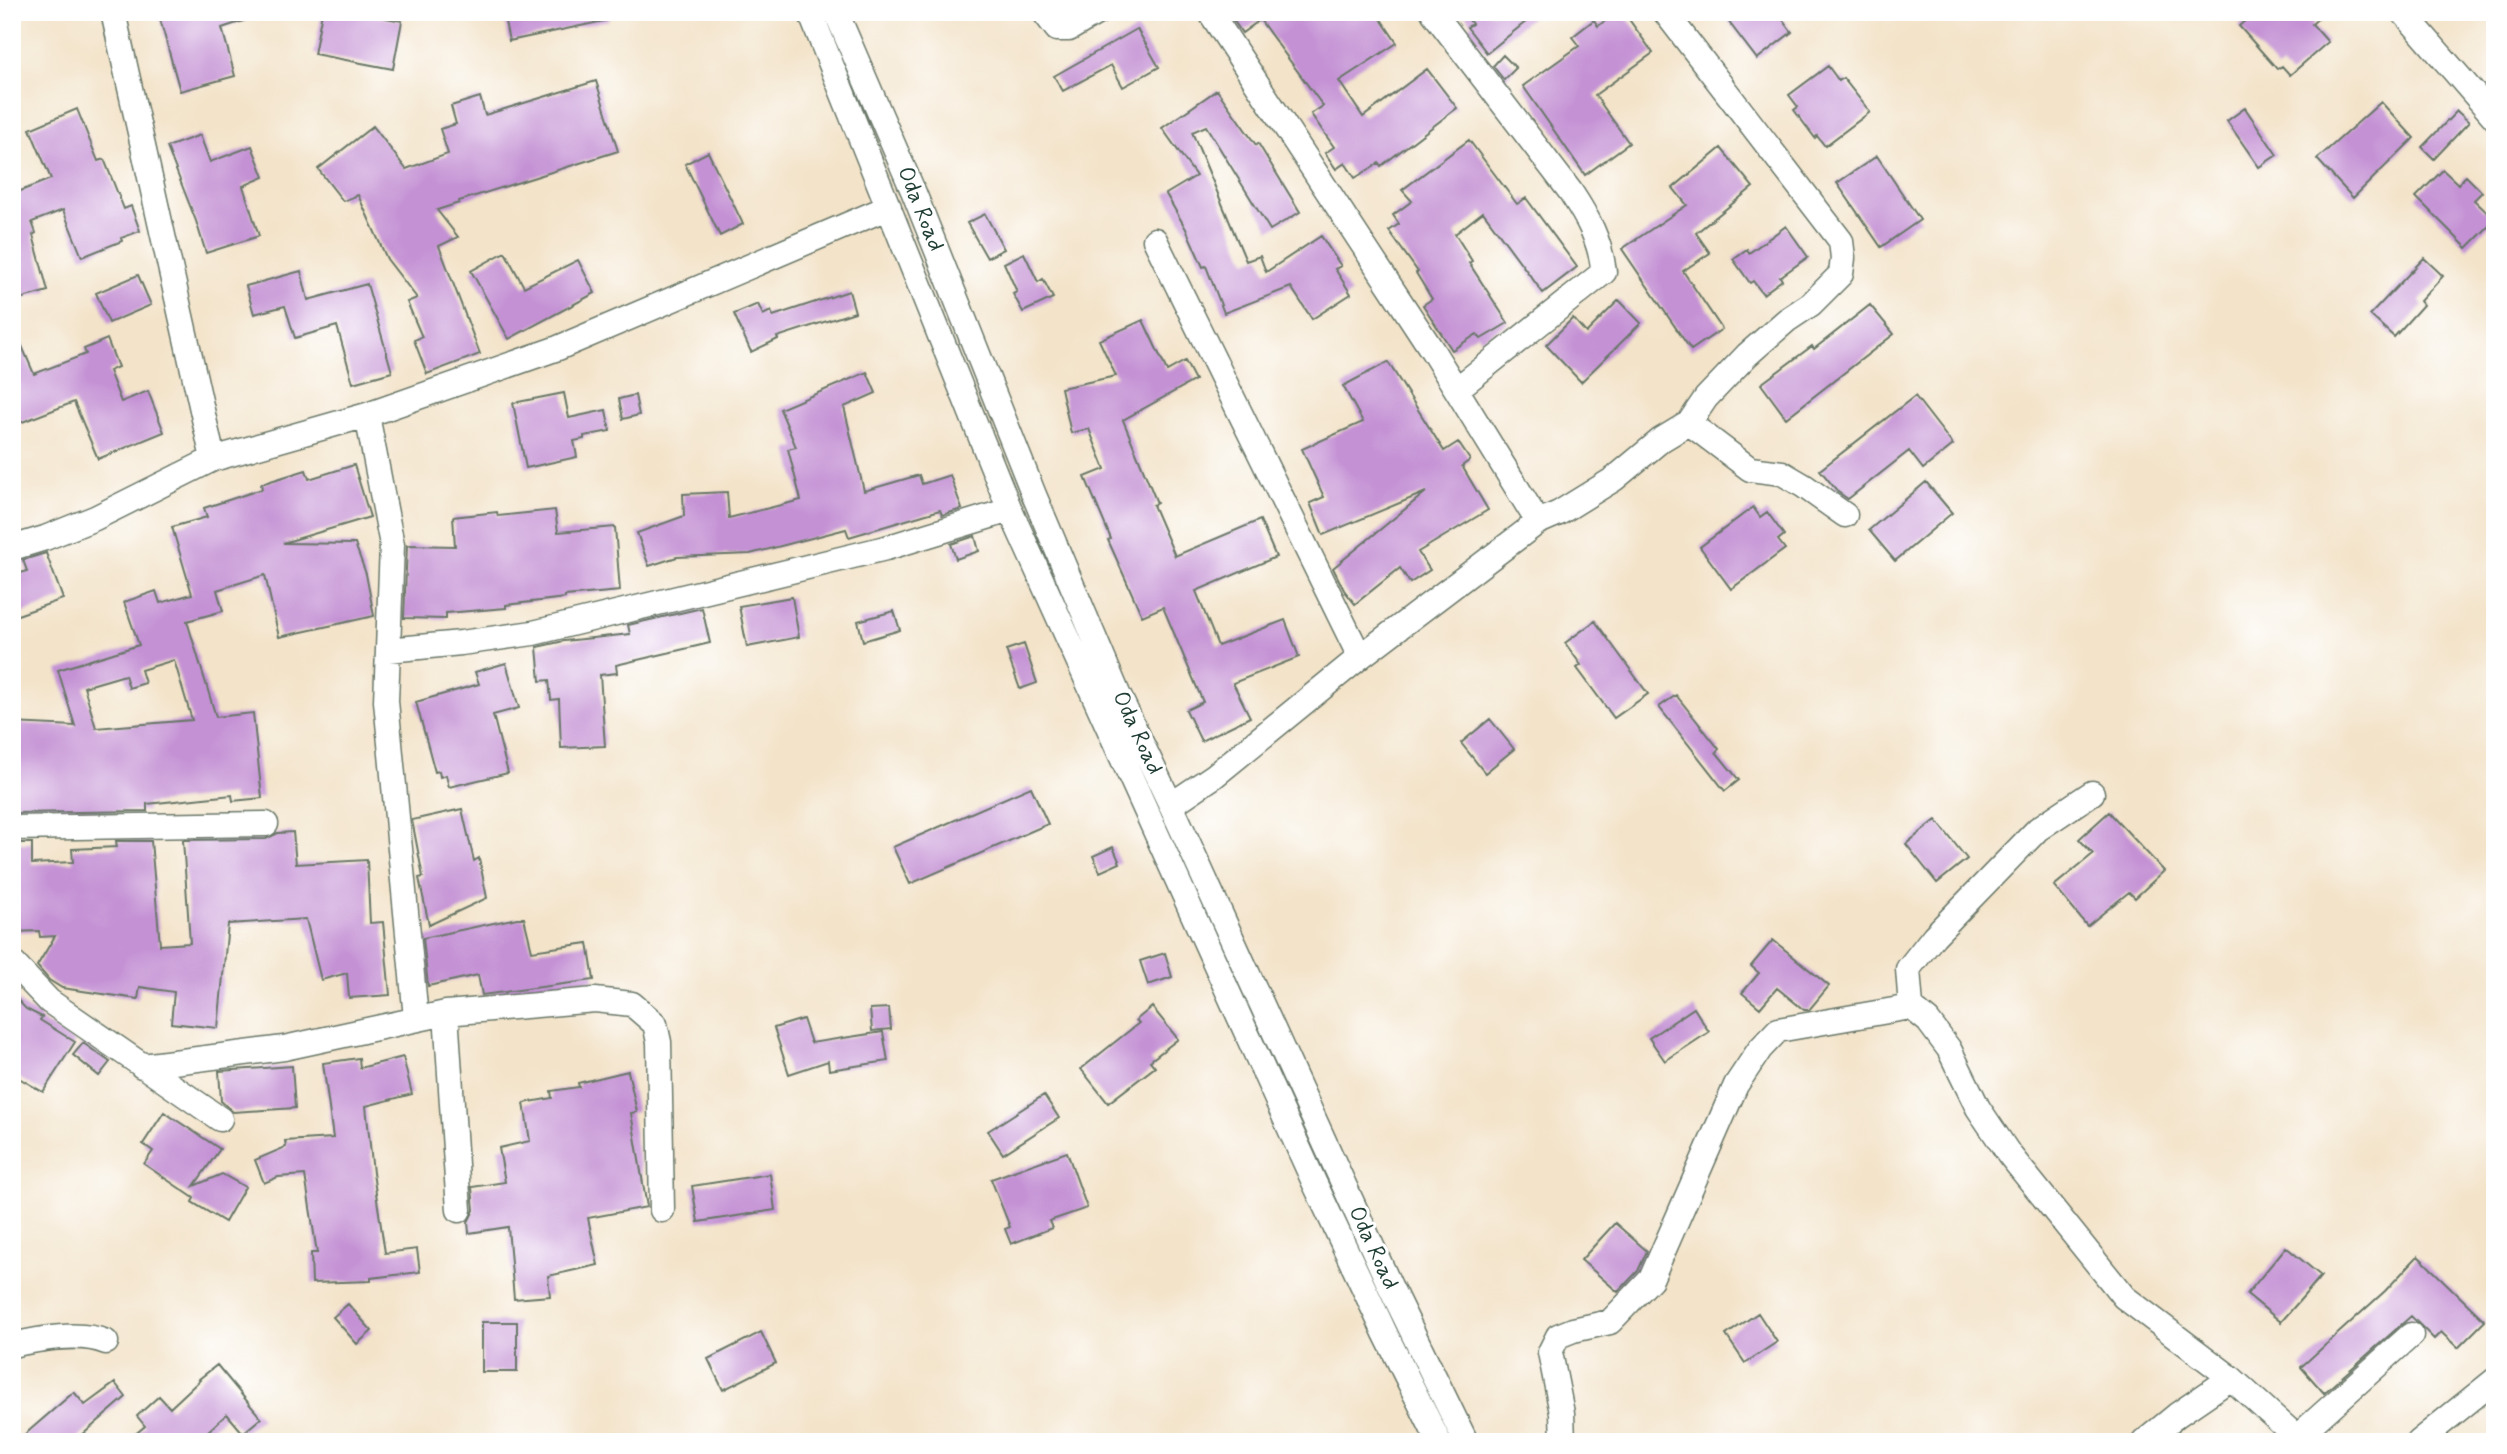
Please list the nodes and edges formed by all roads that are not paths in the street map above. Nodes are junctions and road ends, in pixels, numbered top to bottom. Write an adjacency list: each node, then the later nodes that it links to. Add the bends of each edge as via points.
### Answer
1 (113, 12): 16 (street)
2 (810, 12): 11 (street, Oda Road)
3 (836, 12): 24 (street, Oda Road, via 1039,507 1118,694)
4 (1044, 12): 5 (street, via 1057,29 1069,29)
5 (1098, 12)
6 (1210, 12): 13 (street)
7 (1433, 12): 13 (street, via 1590,221 1604,272)
8 (1665, 12): 15 (street, via 1841,241 1843,258 1841,274 1747,355)
9 (2403, 12): 10 (street)
10 (2495, 118)
11 (889, 207): 14 (street, via 558,348); 17 (street, Oda Road)
12 (1155, 240): 22 (street)
13 (1457, 389): 19 (street)
14 (367, 415): 16 (street); 21 (street, via 392,545)
15 (1689, 423): 18 (street, via 1750,469 1782,473); 19 (street, via 1614,479)
16 (213, 459): 20 (street, via 95,518)
17 (1010, 510): 21 (street, via 886,548 533,633); 40 (street, Oda Road)
18 (1845, 516)
19 (1538, 522): 22 (street)
20 (12, 548)
21 (388, 650): 30 (street, via 386,701)
22 (1360, 657): 24 (street, via 1214,776)
23 (2092, 793): 28 (street, via 2038,829 1934,936 1908,969)
24 (1171, 805): 42 (street, Oda Road)
25 (266, 824): 26 (street)
26 (12, 828)
27 (12, 962): 31 (street, via 49,1001)
28 (1911, 1007): 38 (street, via 1928,1021 1948,1049 1978,1108 2009,1154 2124,1297); 43 (street, via 1778,1030 1760,1049 1736,1085 1651,1279 1610,1322 1558,1336 1550,1352)
29 (446, 1013): 30 (street); 33 (street); 34 (street, via 595,1000 632,1004 655,1024)
30 (416, 1018): 31 (street, via 284,1048)
31 (142, 1066): 32 (street)
32 (220, 1119)
33 (459, 1210)
34 (662, 1210)
35 (2412, 1335): 41 (street)
36 (106, 1342): 37 (street, via 43,1338)
37 (12, 1345)
38 (2231, 1378): 41 (street); 44 (street)
39 (2495, 1380): 45 (street)
40 (1432, 1439)
41 (2300, 1439)
42 (1465, 1442)
43 (1563, 1442)
44 (2144, 1442)
45 (2418, 1442)

